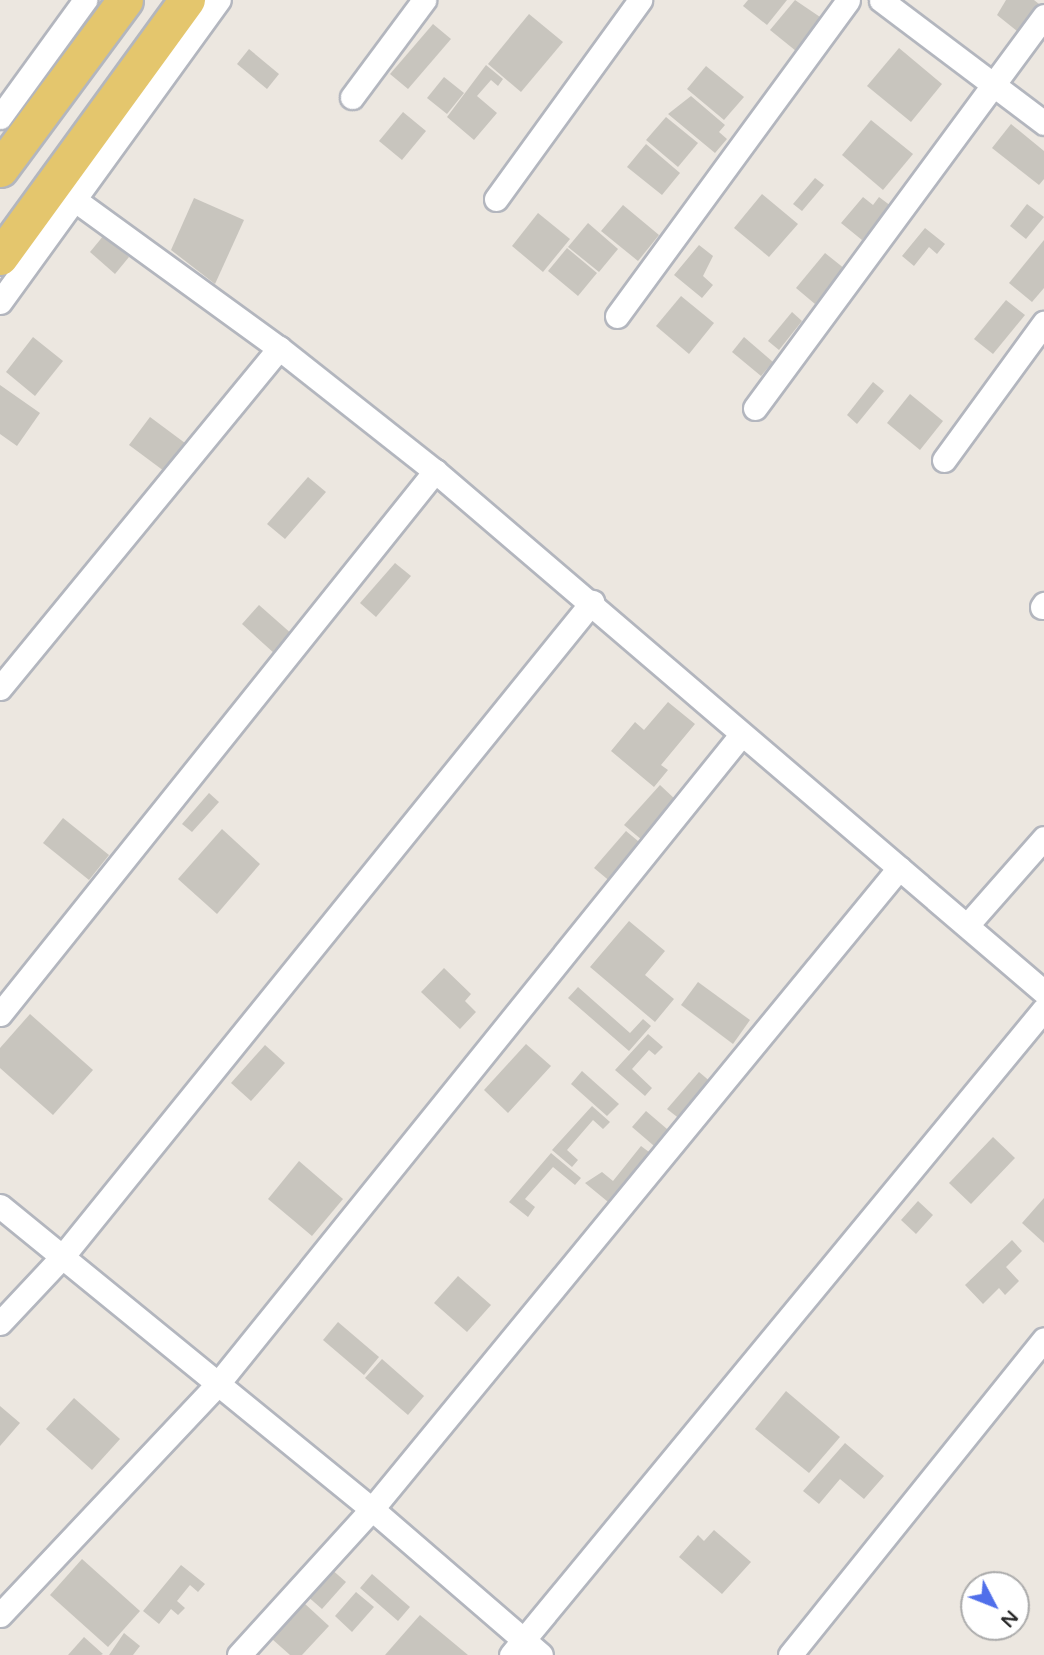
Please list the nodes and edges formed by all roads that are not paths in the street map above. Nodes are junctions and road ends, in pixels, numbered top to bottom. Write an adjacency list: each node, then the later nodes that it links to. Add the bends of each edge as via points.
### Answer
1 (85, 0): 12 (street)
2 (125, 0): 14 (main road)
3 (187, 0): 15 (main road)
4 (219, 0): 15 (street)
5 (424, 0): 11 (street)
6 (640, 0): 16 (street)
7 (848, 0): 19 (street)
8 (881, 0): 10 (street)
9 (1044, 16): 10 (street)
10 (993, 85): 13 (street); 22 (street)
11 (352, 97)
12 (0, 117)
13 (1044, 122)
14 (0, 169)
15 (64, 192): 17 (main road); 18 (street); 21 (street)
16 (496, 199)
17 (0, 257)
18 (0, 302)
19 (617, 316)
20 (1044, 323): 23 (street)
21 (279, 348): 24 (street); 26 (street)
22 (755, 408)
23 (944, 460)
24 (435, 471): 25 (street); 33 (street)
25 (592, 603): 27 (street); 35 (street)
26 (0, 688)
27 (741, 735): 29 (street); 38 (street)
28 (1044, 838): 30 (street)
29 (899, 868): 30 (street); 39 (street)
30 (969, 923): 31 (street)
31 (1044, 992)
32 (1044, 1009): 41 (street)
33 (0, 1014)
34 (0, 1206): 35 (street)
35 (62, 1257): 36 (street); 38 (street)
36 (0, 1323)
37 (1044, 1339): 43 (street)
38 (216, 1386): 39 (street); 40 (street)
39 (372, 1509): 41 (street); 42 (street)
40 (0, 1615)
41 (525, 1650)
42 (239, 1655)
43 (790, 1655)

